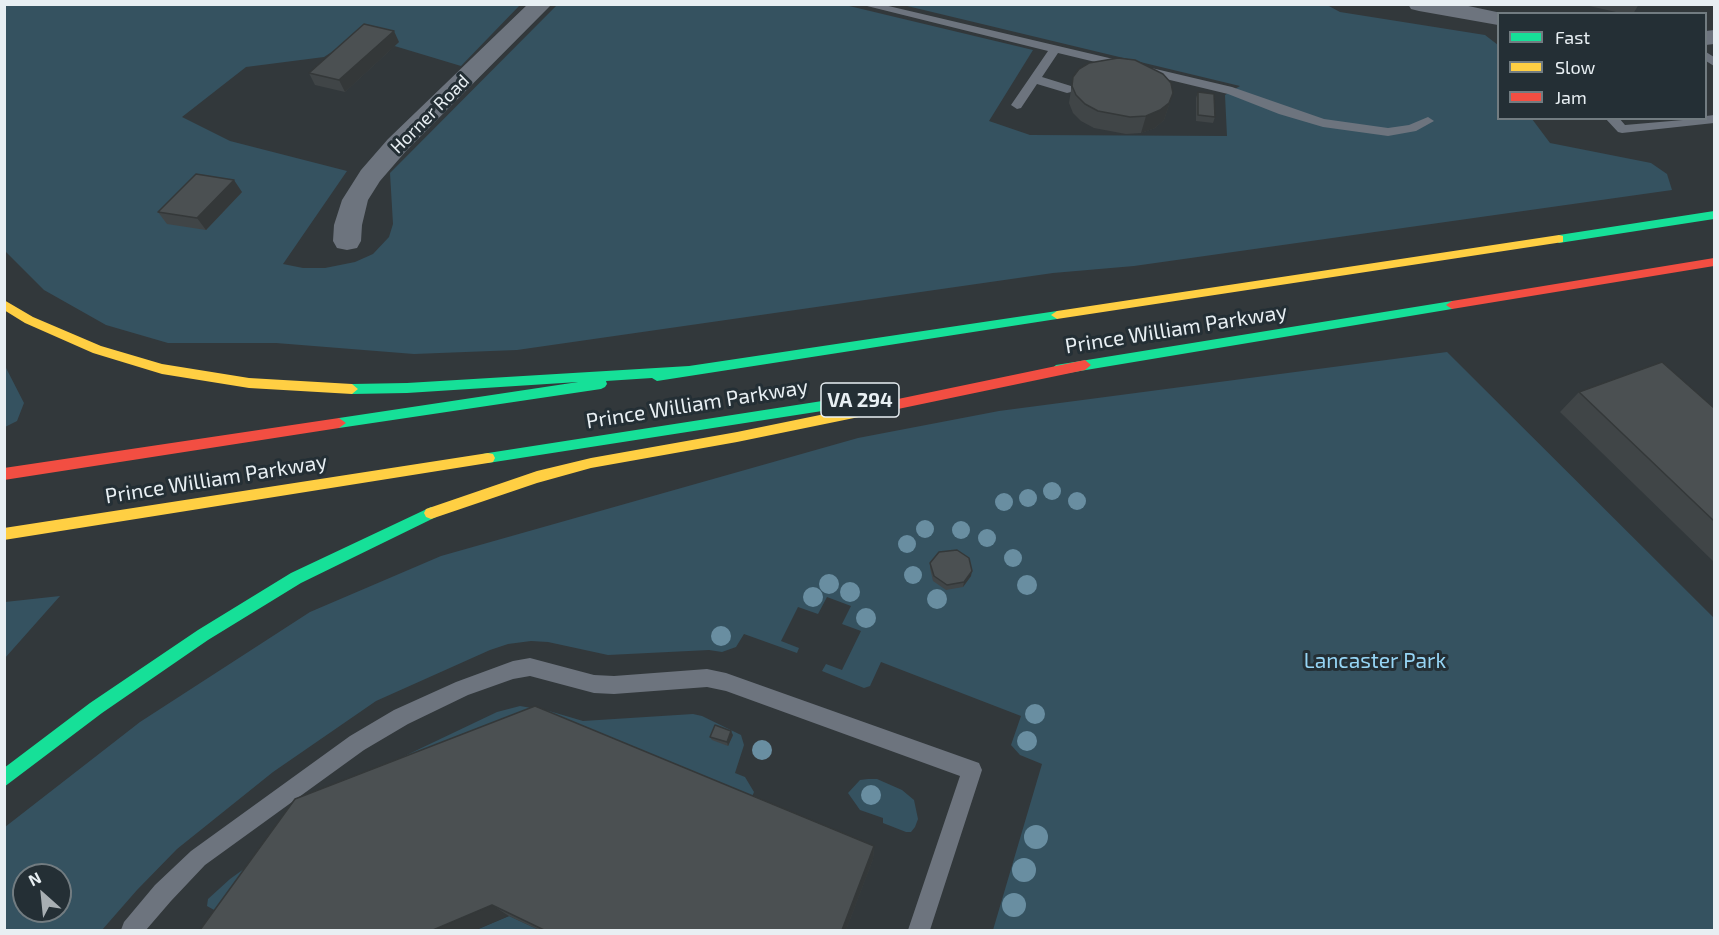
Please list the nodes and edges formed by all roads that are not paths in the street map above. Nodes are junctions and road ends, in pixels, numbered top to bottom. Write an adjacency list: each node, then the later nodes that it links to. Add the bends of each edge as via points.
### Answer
1 (541, 4): 13 (street, Horner Road, via 370,176 356,200)
2 (864, 4): 5 (lane)
3 (1419, 4): 4 (street)
4 (1497, 18)
5 (1055, 49): 6 (lane); 11 (lane, via 1232,90 1323,123 1388,132)
6 (1035, 79): 7 (lane); 8 (lane)
7 (1067, 89)
8 (1017, 105)
9 (1613, 120): 10 (lane, via 1622,129)
10 (1705, 120)
11 (1428, 122)
12 (1714, 215): 17 (main road, Prince William Parkway)
13 (347, 241)
14 (1714, 262): 16 (main road, Prince William Parkway / VA 294)
15 (4, 304): 17 (main road, via 29,320 97,350 162,369 249,383 326,389 407,388)
16 (1085, 365): 19 (main road, Prince William Parkway / VA 294); 20 (main road, via 591,463 438,511 383,534 278,589 203,635 96,708)
17 (688, 371): 18 (main road, Prince William Parkway)
18 (4, 474)
19 (4, 534)
20 (4, 779)
21 (132, 930): 22 (lane, via 205,853 357,743 463,688 530,667 594,684 707,678 726,682 972,770)
22 (919, 930)

